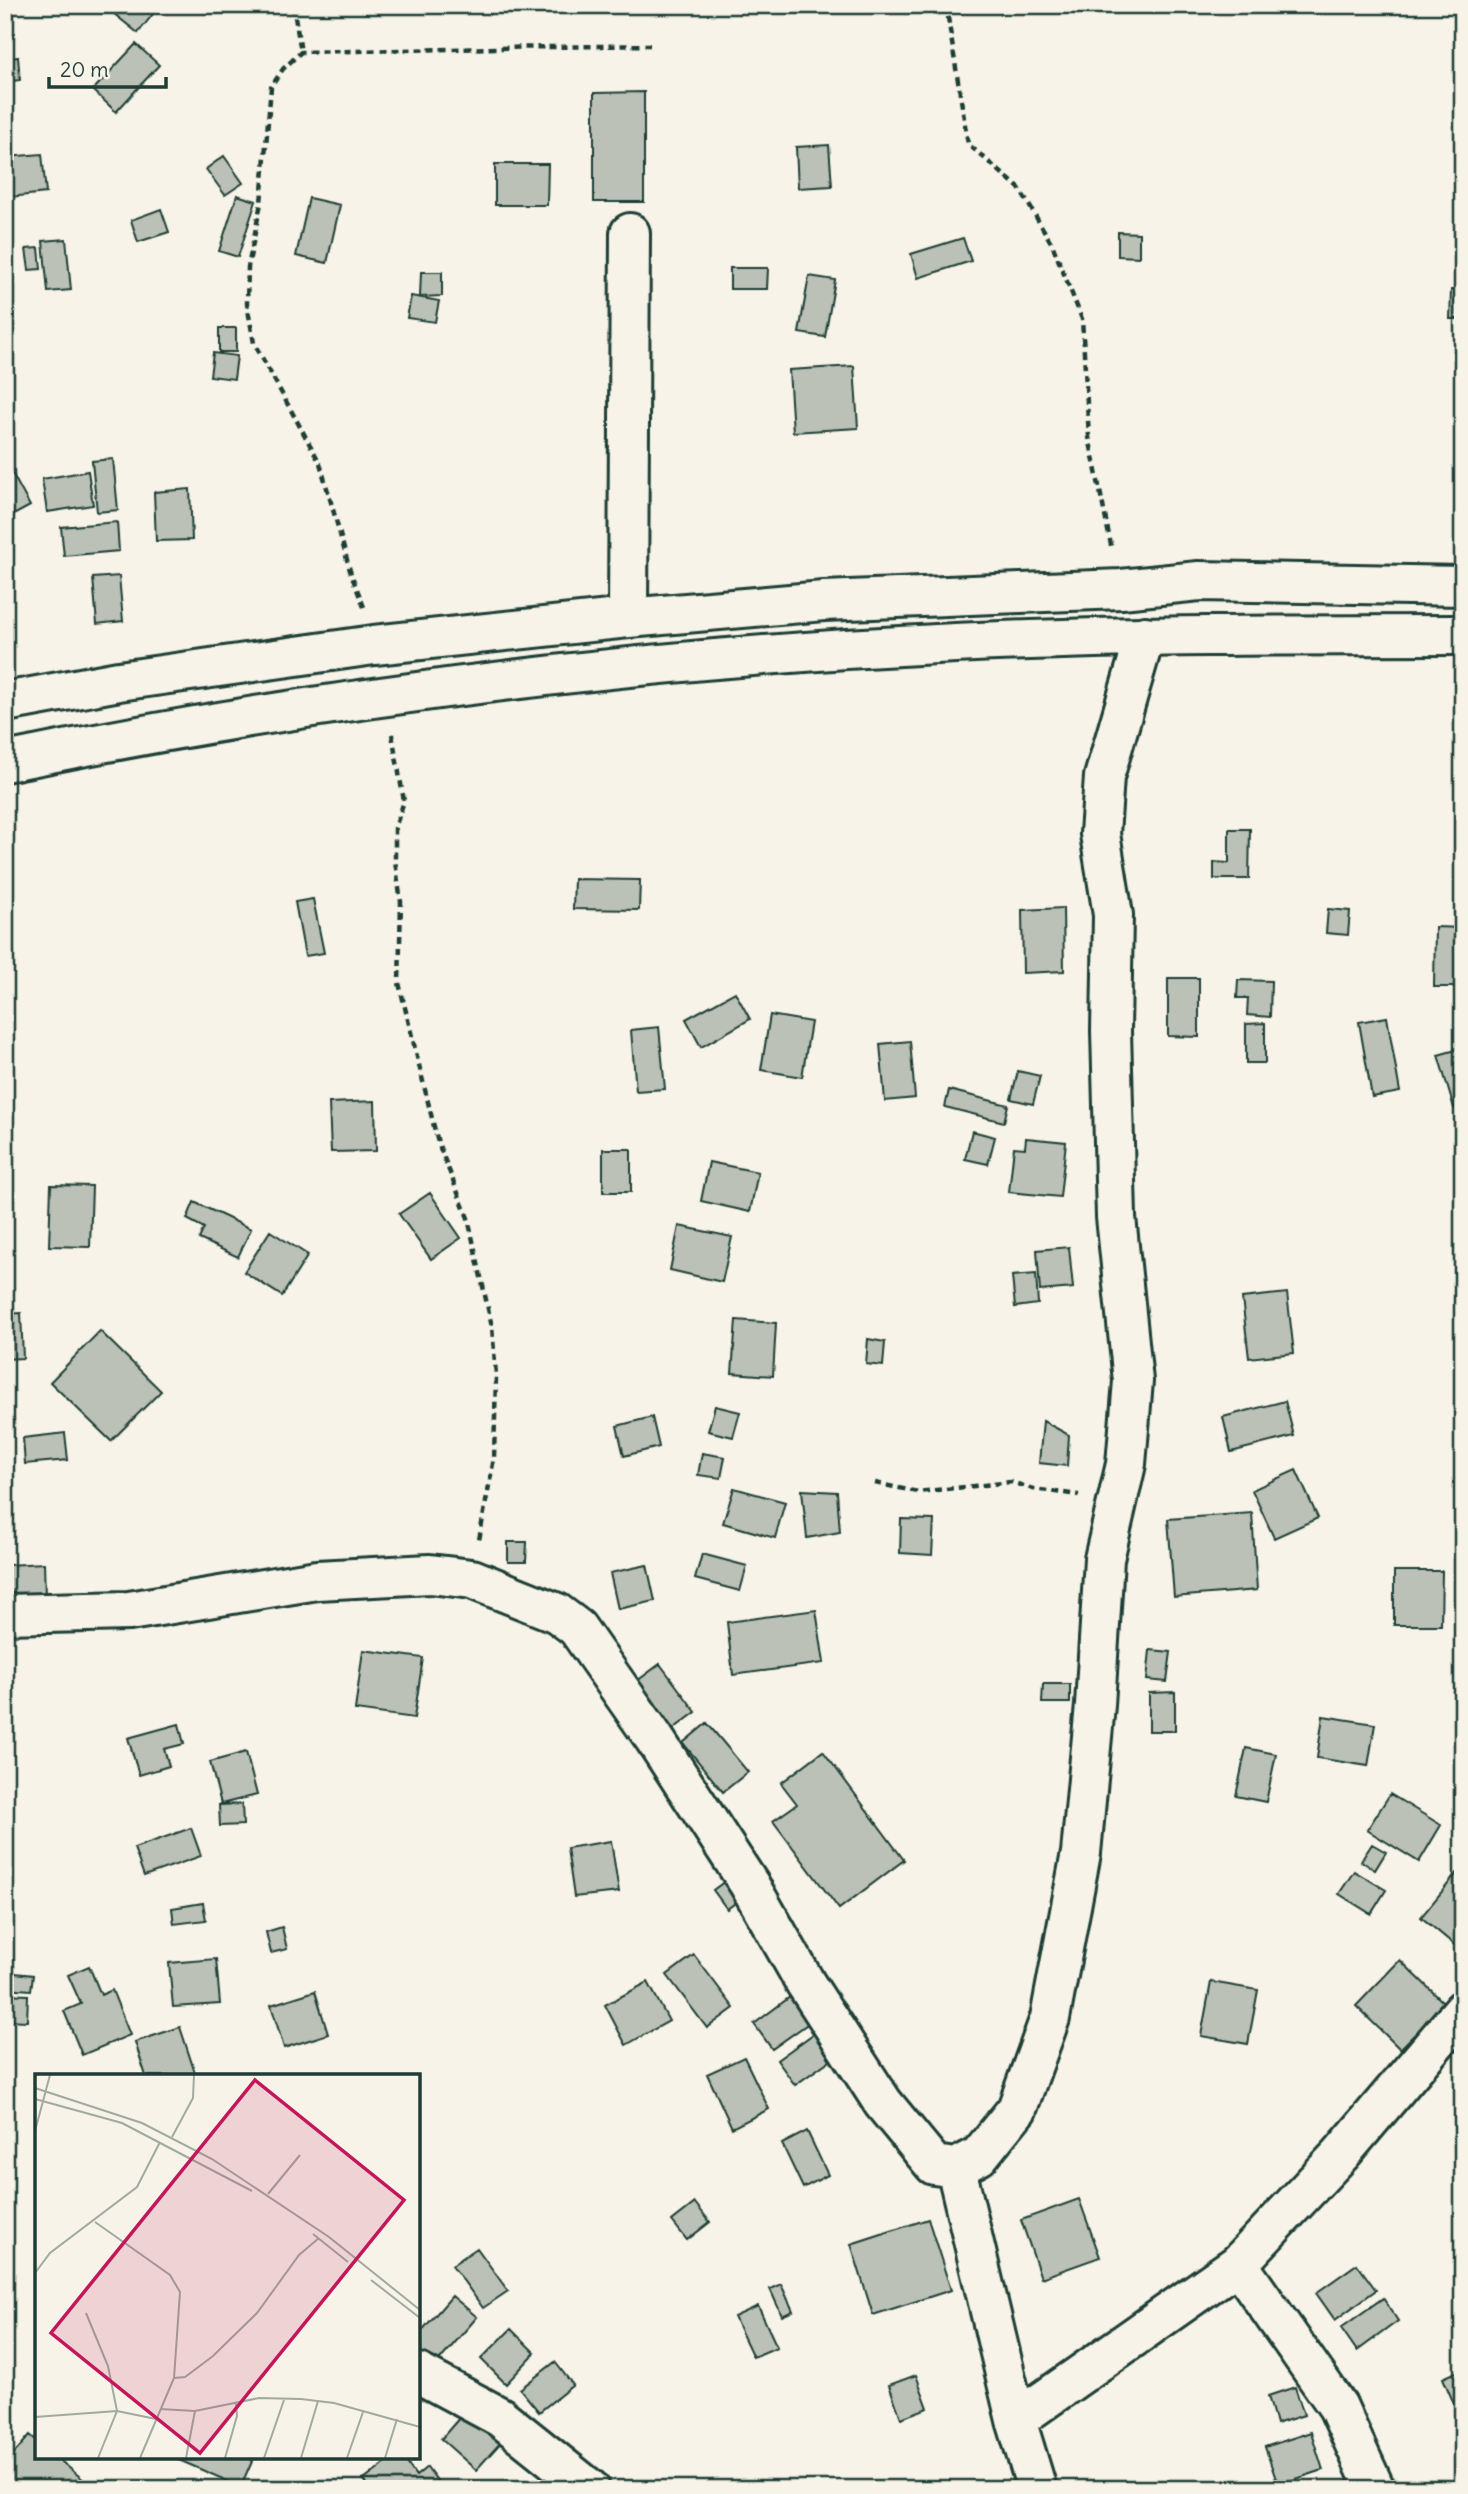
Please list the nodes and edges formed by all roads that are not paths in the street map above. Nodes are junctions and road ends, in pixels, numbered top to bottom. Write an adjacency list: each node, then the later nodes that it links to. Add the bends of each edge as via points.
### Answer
1 (630, 233): 3 (main road)
2 (1463, 586): 3 (main road, via 1199,581 1121,589 824,601)
3 (628, 618): 6 (main road, via 374,645)
4 (1463, 635): 5 (main road)
5 (1145, 636): 7 (main road, via 952,643 641,666 383,697); 10 (main road, via 1104,778 1100,834 1113,915 1116,1217 1133,1381 1126,1464 1104,1559 1081,1853 1050,2018 1017,2109 979,2156)
6 (5, 702)
7 (5, 762)
8 (5, 1614): 10 (main road, via 129,1611 317,1580 430,1574 472,1579 548,1609 577,1628 742,1873 883,2104 934,2165)
9 (1458, 2025): 11 (main road)
10 (956, 2168): 13 (main road)
11 (1238, 2264): 13 (main road); 16 (main road, via 1338,2407)
12 (420, 2374): 14 (main road, via 500,2417)
13 (1016, 2420): 15 (main road)
14 (590, 2489)
15 (1037, 2489)
16 (1375, 2489)

